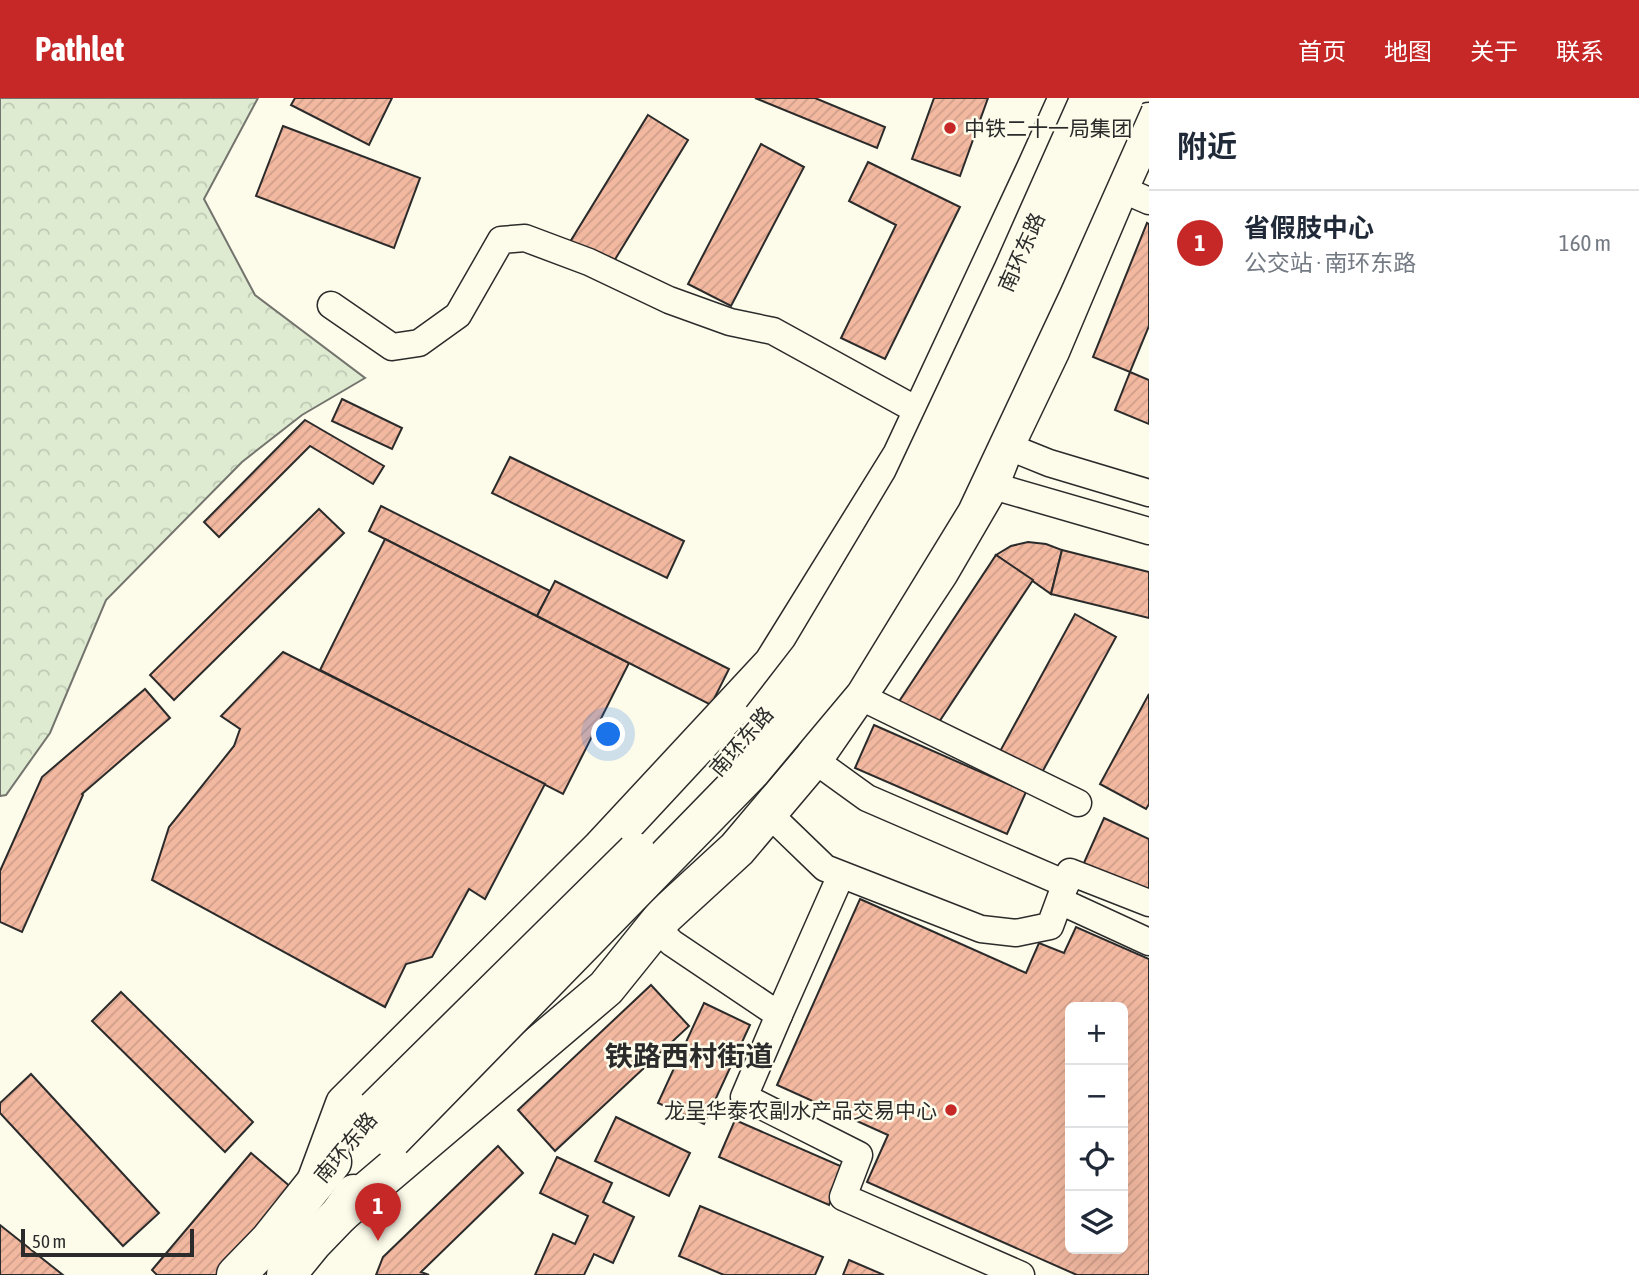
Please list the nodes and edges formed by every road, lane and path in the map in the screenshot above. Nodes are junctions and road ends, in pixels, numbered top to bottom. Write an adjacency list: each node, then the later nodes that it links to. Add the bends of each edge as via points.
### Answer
1 (1068, 98): 7 (highway)
2 (1090, 98): 23 (highway, 南环东路, bridge, via 912,486 810,657 736,752)
3 (1124, 98): 23 (highway, 南环东路, bridge, via 942,495 834,673 751,771)
4 (1149, 122): 5 (highway)
5 (1134, 194): 8 (highway, via 1050,351)
6 (331, 305): 7 (street, via 392,347 419,343 458,315 501,240 525,238 669,300 730,322 773,331)
7 (922, 413): 8 (street); 9 (highway)
8 (1006, 445): 10 (highway); 11 (street)
9 (902, 456): 10 (street); 24 (highway, via 773,664 602,848 345,1104)
10 (989, 486): 12 (street); 13 (highway, via 939,572)
11 (1149, 493)
12 (1149, 531)
13 (857, 695): 14 (highway); 15 (street)
14 (813, 760): 16 (highway); 18 (street, via 867,798)
15 (1078, 803)
16 (768, 813): 17 (street, via 825,868); 20 (highway)
17 (841, 875): 18 (street, via 981,929 1016,933 1049,926); 22 (street)
18 (1063, 893): 19 (street, via 1070,872); 21 (street)
19 (1149, 903)
20 (655, 928): 22 (street); 25 (highway, via 606,988)
21 (1149, 942)
22 (779, 1015): 28 (street, via 744,1097 859,1155 844,1197)
23 (384, 1124): 24 (highway, 南环东路); 25 (highway, 南环东路)
24 (316, 1182): 26 (highway, 南环东路)
25 (340, 1214): 27 (highway, 南环东路)
26 (236, 1275)
27 (286, 1275)
28 (1021, 1275)

